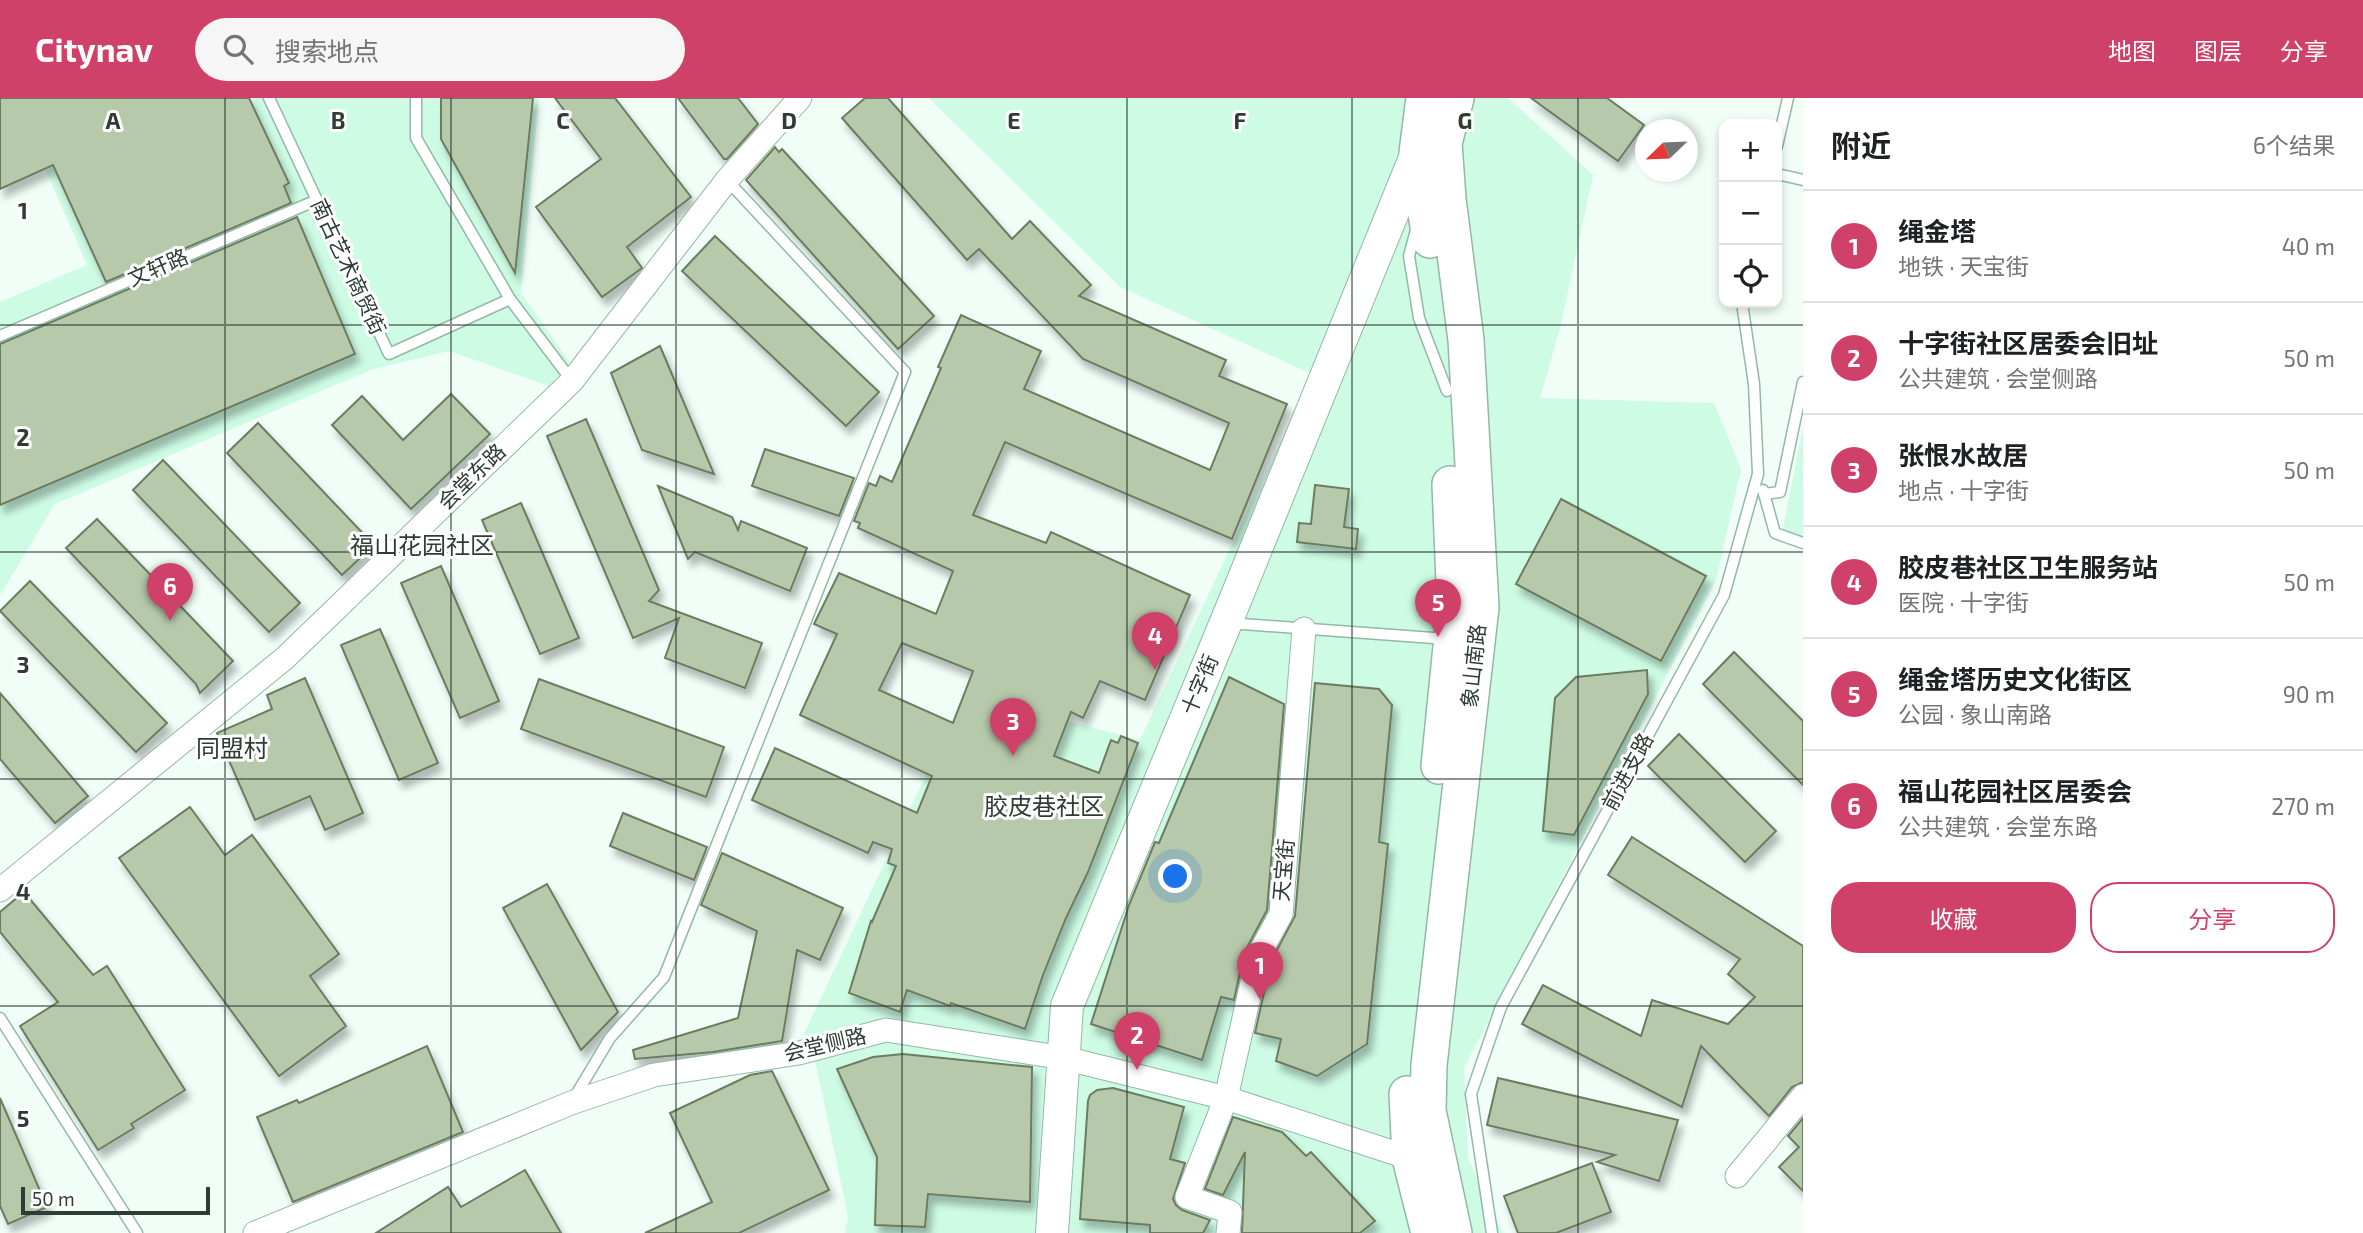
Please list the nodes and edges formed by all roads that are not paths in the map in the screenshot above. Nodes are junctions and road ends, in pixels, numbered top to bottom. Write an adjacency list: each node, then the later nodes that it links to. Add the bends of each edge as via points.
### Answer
1 (269, 98): 12 (lane, 南古艺术商贸街)
2 (416, 98): 13 (lane, via 416,138)
3 (800, 98): 10 (street, 会堂东路)
4 (1424, 98): 8 (main road, 象山南路)
5 (1456, 98): 37 (main road, 象山南路, via 1444,144 1466,340 1481,607 1429,1065 1428,1111)
6 (1788, 98): 7 (lane)
7 (1782, 124)
8 (1417, 153): 21 (street, 十字街); 23 (main road, 象山南路, via 1445,343 1455,607)
9 (1782, 175): 11 (lane)
10 (727, 180): 16 (street, 会堂东路); 29 (lane, via 905,372 664,977 610,1038)
11 (1803, 180)
12 (317, 200): 13 (lane, 南古艺术商贸街, via 389,354); 15 (lane, 文轩路)
13 (510, 299): 16 (lane)
14 (1743, 308): 18 (lane, 前进支路, via 1754,384)
15 (0, 336)
16 (572, 381): 24 (street, 会堂东路, via 285,658)
17 (1803, 382): 19 (lane, via 1780,492)
18 (1758, 474): 19 (lane); 38 (lane, 前进支路, via 1724,595 1501,1006 1472,1094)
19 (1764, 494): 20 (lane, via 1775,533)
20 (1803, 542)
21 (1226, 623): 22 (lane); 26 (street, 十字街, via 1067,1006)
22 (1304, 629): 23 (lane); 28 (street, 天宝街, via 1281,914 1258,956)
23 (1451, 639): 30 (main road, 象山南路, via 1407,1090)
24 (0, 890)
25 (0, 1018): 32 (lane)
26 (1064, 1058): 28 (street, 会堂侧路); 29 (street, 会堂侧路, via 886,1030 799,1053 654,1075); 34 (street, 十字街)
27 (1803, 1097): 31 (street)
28 (1226, 1098): 30 (street, 会堂侧路); 35 (street, 天宝街, via 1187,1197 1230,1212)
29 (571, 1103): 33 (street, 会堂侧路)
30 (1410, 1158): 36 (main road, 象山南路)
31 (1737, 1176)
32 (136, 1233)
33 (256, 1233)
34 (1052, 1233)
35 (1228, 1233)
36 (1429, 1233)
37 (1454, 1233)
38 (1492, 1233)

